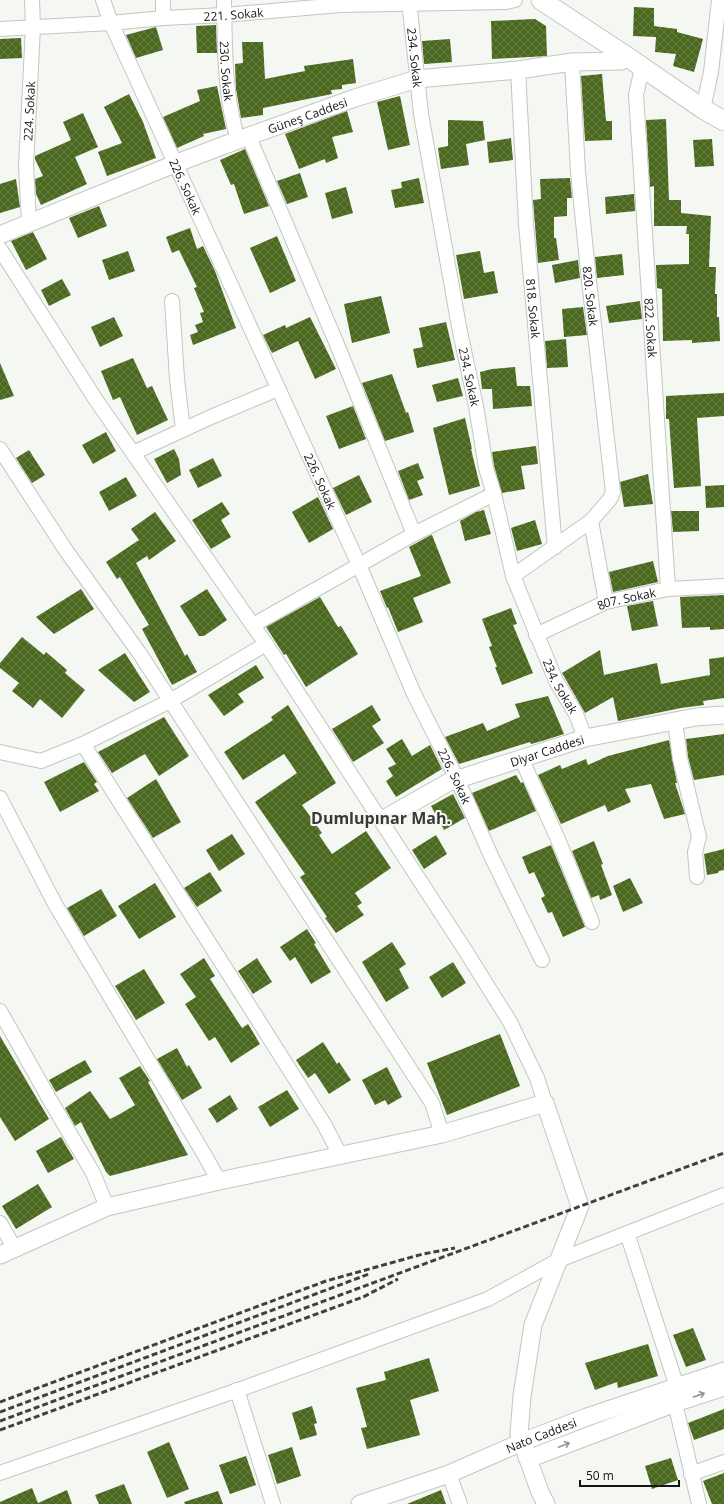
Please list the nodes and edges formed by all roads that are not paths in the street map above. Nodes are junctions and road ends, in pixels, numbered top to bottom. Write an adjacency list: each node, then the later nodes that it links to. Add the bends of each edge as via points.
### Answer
1 (32, 0): 13 (street, 224. Sokak)
2 (103, 0): 12 (street, 226. Sokak)
3 (163, 0): 11 (street)
4 (224, 0): 10 (street, 230. Sokak)
5 (516, 0): 8 (street, 221. Sokak)
6 (542, 0): 16 (main road)
7 (718, 0): 19 (street, via 711,72)
8 (409, 2): 9 (street, 221. Sokak); 18 (street, 234. Sokak)
9 (308, 4): 10 (street, 221. Sokak)
10 (224, 15): 11 (street, 221. Sokak); 21 (street, 230. Sokak, via 227,86 232,122)
11 (163, 18): 12 (street, 221. Sokak)
12 (111, 23): 13 (street, 221. Sokak); 22 (street, 226. Sokak)
13 (33, 27): 14 (street, 221. Sokak); 23 (street, 224. Sokak, via 26,166)
14 (0, 29)
15 (572, 62): 16 (street, Güneş Caddesi); 17 (street, Güneş Caddesi); 32 (street, 820. Sokak, via 586,258 613,492)
16 (636, 63): 19 (main road); 38 (street, 822. Sokak)
17 (518, 70): 18 (street, Güneş Caddesi); 34 (street, 818. Sokak, via 526,224)
18 (417, 80): 21 (street, Güneş Caddesi, via 355,98); 31 (street, 234. Sokak, via 460,332 486,468)
19 (703, 109): 20 (main road)
20 (724, 121)
21 (244, 138): 22 (street, Güneş Caddesi); 33 (street, 230. Sokak, via 336,342)
22 (176, 163): 23 (street, Güneş Caddesi); 27 (street, 226. Sokak)
23 (29, 222): 24 (street, Güneş Caddesi)
24 (0, 235)
25 (0, 248): 30 (street, via 96,400)
26 (172, 301): 28 (street)
27 (278, 389): 28 (street); 35 (street, 226. Sokak)
28 (183, 430): 30 (street)
29 (0, 449): 43 (street, via 65,549 140,654)
30 (133, 453): 40 (street)
31 (494, 494): 33 (street); 36 (street, 234. Sokak)
32 (592, 521): 34 (street, 820. Sokak); 39 (street)
33 (414, 534): 35 (street)
34 (555, 547): 36 (street, 820. Sokak)
35 (359, 565): 40 (street); 50 (street, 226. Sokak, via 414,694)
36 (513, 576): 41 (street, 234. Sokak)
37 (724, 586): 38 (street, 807. Sokak)
38 (668, 589): 39 (street, 807. Sokak)
39 (606, 602): 41 (street, 807. Sokak)
40 (253, 625): 42 (street)
41 (536, 635): 46 (street, 234. Sokak, via 556,681 576,714)
42 (266, 644): 43 (street); 52 (street)
43 (170, 701): 47 (street); 58 (street, via 432,1103)
44 (724, 715): 45 (street, Diyar Caddesi)
45 (675, 721): 46 (street, Diyar Caddesi); 53 (street, via 680,759 699,837 695,852)
46 (585, 738): 49 (street, Diyar Caddesi)
47 (83, 744): 48 (street, via 41,761); 59 (street, via 324,1124)
48 (0, 752)
49 (521, 758): 50 (street, Diyar Caddesi); 54 (street)
50 (457, 779): 52 (street, Diyar Caddesi); 55 (street, 226. Sokak)
51 (0, 798): 60 (street, via 56,904)
52 (382, 820): 57 (street, via 510,1022 537,1078)
53 (697, 877)
54 (592, 922)
55 (542, 960)
56 (0, 1011): 62 (street, via 93,1173)
57 (545, 1104): 58 (street); 66 (street, via 580,1206)
58 (442, 1134): 59 (street)
59 (340, 1155): 60 (street)
60 (219, 1181): 62 (street)
61 (724, 1195): 64 (street)
62 (107, 1207): 65 (street)
63 (0, 1223): 65 (street)
64 (627, 1233): 66 (street); 70 (street)
65 (8, 1252)
66 (559, 1260): 69 (street, via 488,1299); 71 (street, via 533,1325 522,1396 519,1434)
67 (724, 1371): 70 (street, Nato Caddesi)
68 (724, 1387): 70 (street, one-way to 68)
69 (237, 1390): 74 (street); 77 (street)
70 (676, 1395): 71 (street, Nato Caddesi, via 587,1417); 72 (street, one-way to 70); 76 (street)
71 (522, 1442): 72 (street); 75 (street, Nato Caddesi)
72 (528, 1459): 80 (street)
73 (724, 1462): 76 (street)
74 (0, 1474)
75 (449, 1474): 78 (street, Nato Caddesi); 79 (street)
76 (691, 1474): 81 (street)
77 (273, 1504)
78 (360, 1504)
79 (460, 1504)
80 (546, 1504)
81 (699, 1504)

